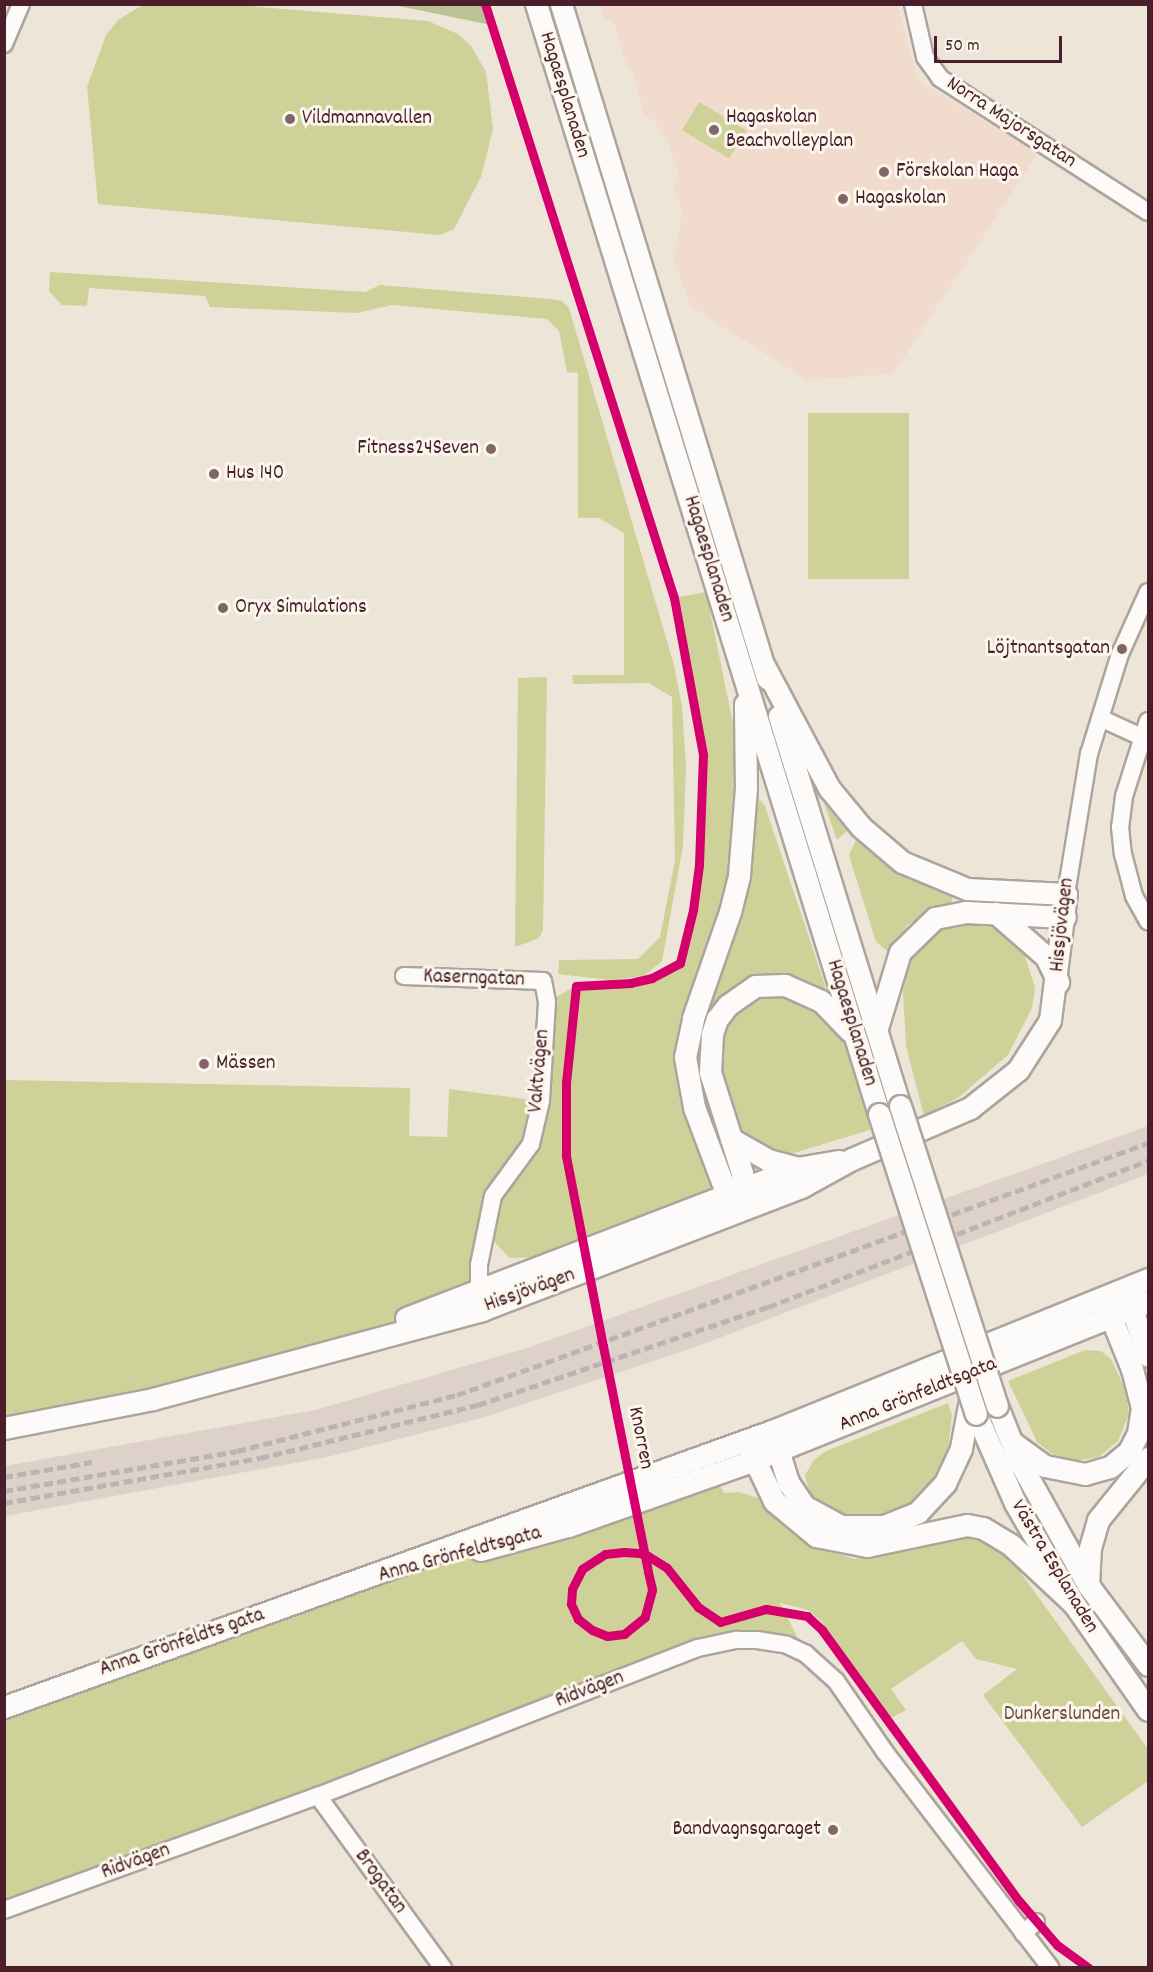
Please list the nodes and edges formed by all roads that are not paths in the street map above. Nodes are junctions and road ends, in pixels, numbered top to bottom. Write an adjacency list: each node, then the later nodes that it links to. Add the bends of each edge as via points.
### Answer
1 (21, 4): 5 (street)
2 (536, 4): 9 (main road, Hagaesplanaden)
3 (561, 4): 8 (main road, Hagaesplanaden)
4 (913, 4): 6 (street, Norra Majorsgatan, via 925,57 940,78)
5 (4, 44)
6 (1149, 212)
7 (1149, 592): 10 (street, Hissjövägen, via 1120,654)
8 (763, 664): 12 (main road, via 829,788 861,827 902,862 967,889); 19 (main road, Hagaesplanaden)
9 (744, 676): 20 (main road, Hagaesplanaden); 25 (main road, via 746,788 739,875 693,1018 685,1057 694,1107)
10 (1100, 718): 11 (street); 12 (street, Hissjövägen, via 1082,778)
11 (1147, 732): 15 (street, via 1124,796 1120,826 1134,896)
12 (1066, 894): 14 (main road, Hissjövägen)
13 (996, 913): 14 (main road); 18 (main road, via 1046,957); 19 (main road, via 950,913 920,929 894,962)
14 (1065, 917): 18 (main road, Hissjövägen)
15 (1149, 921)
16 (404, 976): 17 (street, Kaserngatan)
17 (543, 981): 29 (street, Vaktvägen, via 547,1002 541,1101 531,1144 494,1196 479,1265)
18 (1058, 982): 23 (main road, Hissjövägen, via 1050,1020 1041,1038 1005,1083 970,1108)
19 (877, 1030): 21 (main road, Hagaesplanaden)
20 (854, 1036): 22 (main road, via 821,1001 785,985 756,986 728,1005 712,1034 709,1059 712,1090); 32 (main road, Hagaesplanaden, bridge)
21 (900, 1106): 35 (main road, Västra Esplanaden, bridge)
22 (731, 1138): 24 (main road, via 768,1160); 25 (main road)
23 (852, 1159): 24 (main road, Hissjövägen); 25 (main road, Hissjövägen, via 801,1188)
24 (797, 1168): 25 (main road, Hissjövägen)
25 (742, 1201): 29 (main road, Hissjövägen)
26 (1149, 1280): 28 (main road)
27 (1104, 1298): 28 (main road, Anna Grönfeldtsgata); 30 (main road); 34 (main road, Anna Grönfeldtsgata)
28 (1135, 1300): 30 (main road, Anna Grönfeldtsgata); 31 (main road)
29 (480, 1301): 33 (main road, Hissjövägen, via 300,1360 153,1399)
30 (1111, 1318): 34 (main road, Anna Grönfeldtsgata); 35 (main road, via 1132,1369 1142,1408 1138,1433 1129,1451 1110,1467 1085,1474 1046,1466)
31 (1149, 1356)
32 (971, 1410): 34 (main road, via 956,1462 936,1495 918,1512 884,1526 854,1529 818,1517 795,1496); 40 (main road, Västra Esplanaden, via 1015,1503)
33 (4, 1428)
34 (775, 1441): 36 (main road, Anna Grönfeldtsgata)
35 (1011, 1442): 39 (main road, Västra Esplanaden)
36 (750, 1450): 38 (main road, Anna Grönfeldtsgata, via 568,1526); 40 (main road, via 774,1501 816,1536 867,1546 967,1525 982,1528 1011,1545)
37 (1149, 1458): 39 (main road, via 1098,1520 1090,1548)
38 (361, 1582): 42 (main road, Anna Grönfeldts gata)
39 (1088, 1585): 41 (main road, Västra Esplanaden)
40 (1074, 1604): 43 (main road, Västra Esplanaden)
41 (1149, 1665)
42 (4, 1707)
43 (1149, 1710)
44 (318, 1796): 45 (street, Ridvägen); 47 (street, Ridvägen, via 699,1648 737,1640 773,1642 806,1654 836,1681); 48 (street, Brogatan)
45 (4, 1910)
46 (1036, 1922): 47 (street)
47 (1023, 1933): 49 (street, Ridvägen)
48 (443, 1968)
49 (1051, 1968)

